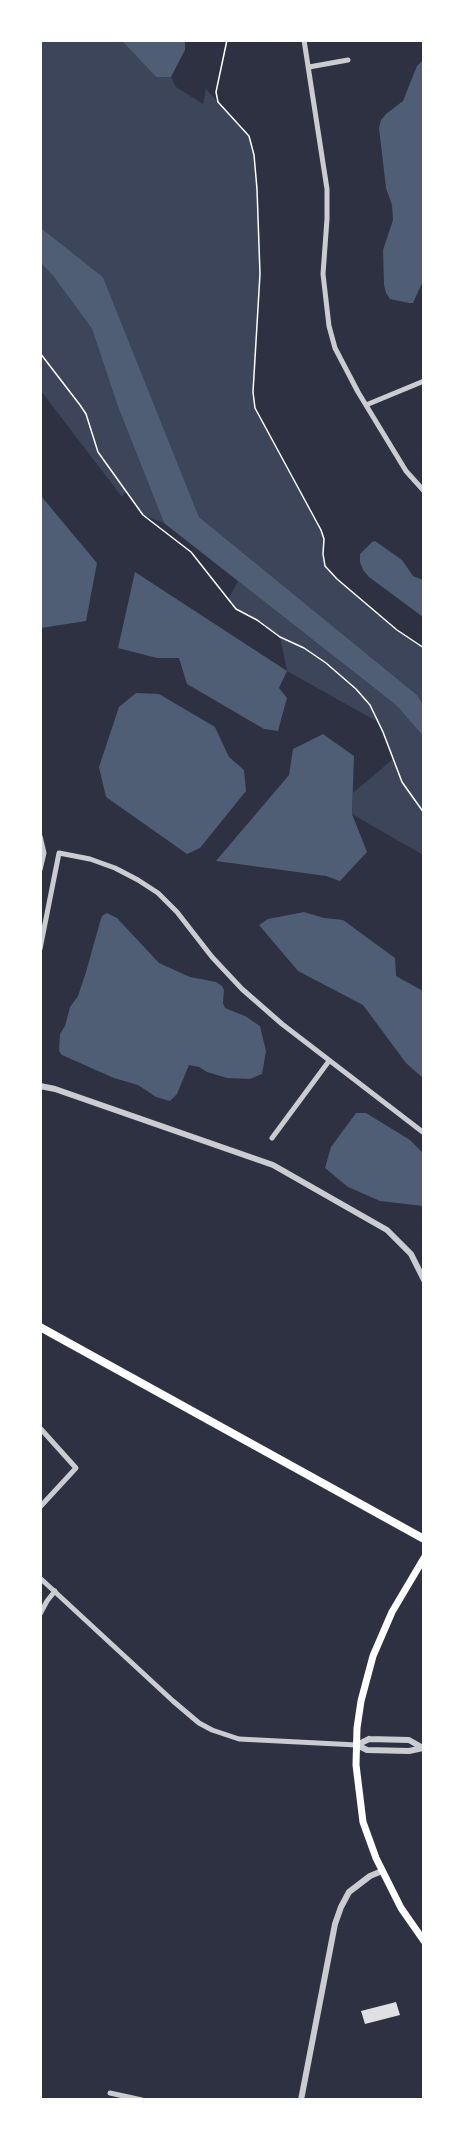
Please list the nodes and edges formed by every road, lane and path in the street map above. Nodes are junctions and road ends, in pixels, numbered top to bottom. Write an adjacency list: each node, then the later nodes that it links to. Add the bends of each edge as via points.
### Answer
1 (227, 40): 9 (path, via 216,92 218,102 249,136 257,189 260,274 255,408 321,530 326,566 397,630)
2 (304, 40): 4 (street)
3 (348, 60): 4 (street)
4 (309, 67): 7 (street, via 327,189 323,274 328,326)
5 (40, 353): 10 (path, via 86,414 98,452 143,515 191,552 236,609 326,663 370,705 402,782)
6 (423, 381): 7 (street)
7 (366, 405): 8 (street, via 406,471)
8 (423, 491)
9 (423, 648)
10 (423, 813)
11 (40, 836): 12 (street, via 44,853)
12 (40, 870)
13 (40, 949): 14 (street, via 59,853 115,868 158,893 242,989)
14 (330, 1062): 16 (street); 17 (street)
15 (40, 1086): 18 (street, via 280,1169 387,1230 411,1254)
16 (423, 1133)
17 (272, 1138)
18 (423, 1280)
19 (40, 1327): 22 (highway)
20 (40, 1428): 21 (street, via 76,1468)
21 (40, 1507)
22 (423, 1539)
23 (423, 1558): 27 (main road, via 392,1612 373,1656 361,1701)
24 (40, 1578): 25 (street)
25 (55, 1591): 26 (street); 27 (street, via 173,1701 212,1730 239,1739)
26 (40, 1614)
27 (357, 1745): 28 (street, via 367,1750); 28 (street, via 369,1739 409,1740); 29 (main road, via 363,1822)
28 (423, 1748)
29 (382, 1870): 30 (main road); 33 (street, via 356,1886 338,1915)
30 (423, 1941)
31 (110, 2093): 32 (street)
32 (142, 2100)
33 (301, 2100)

